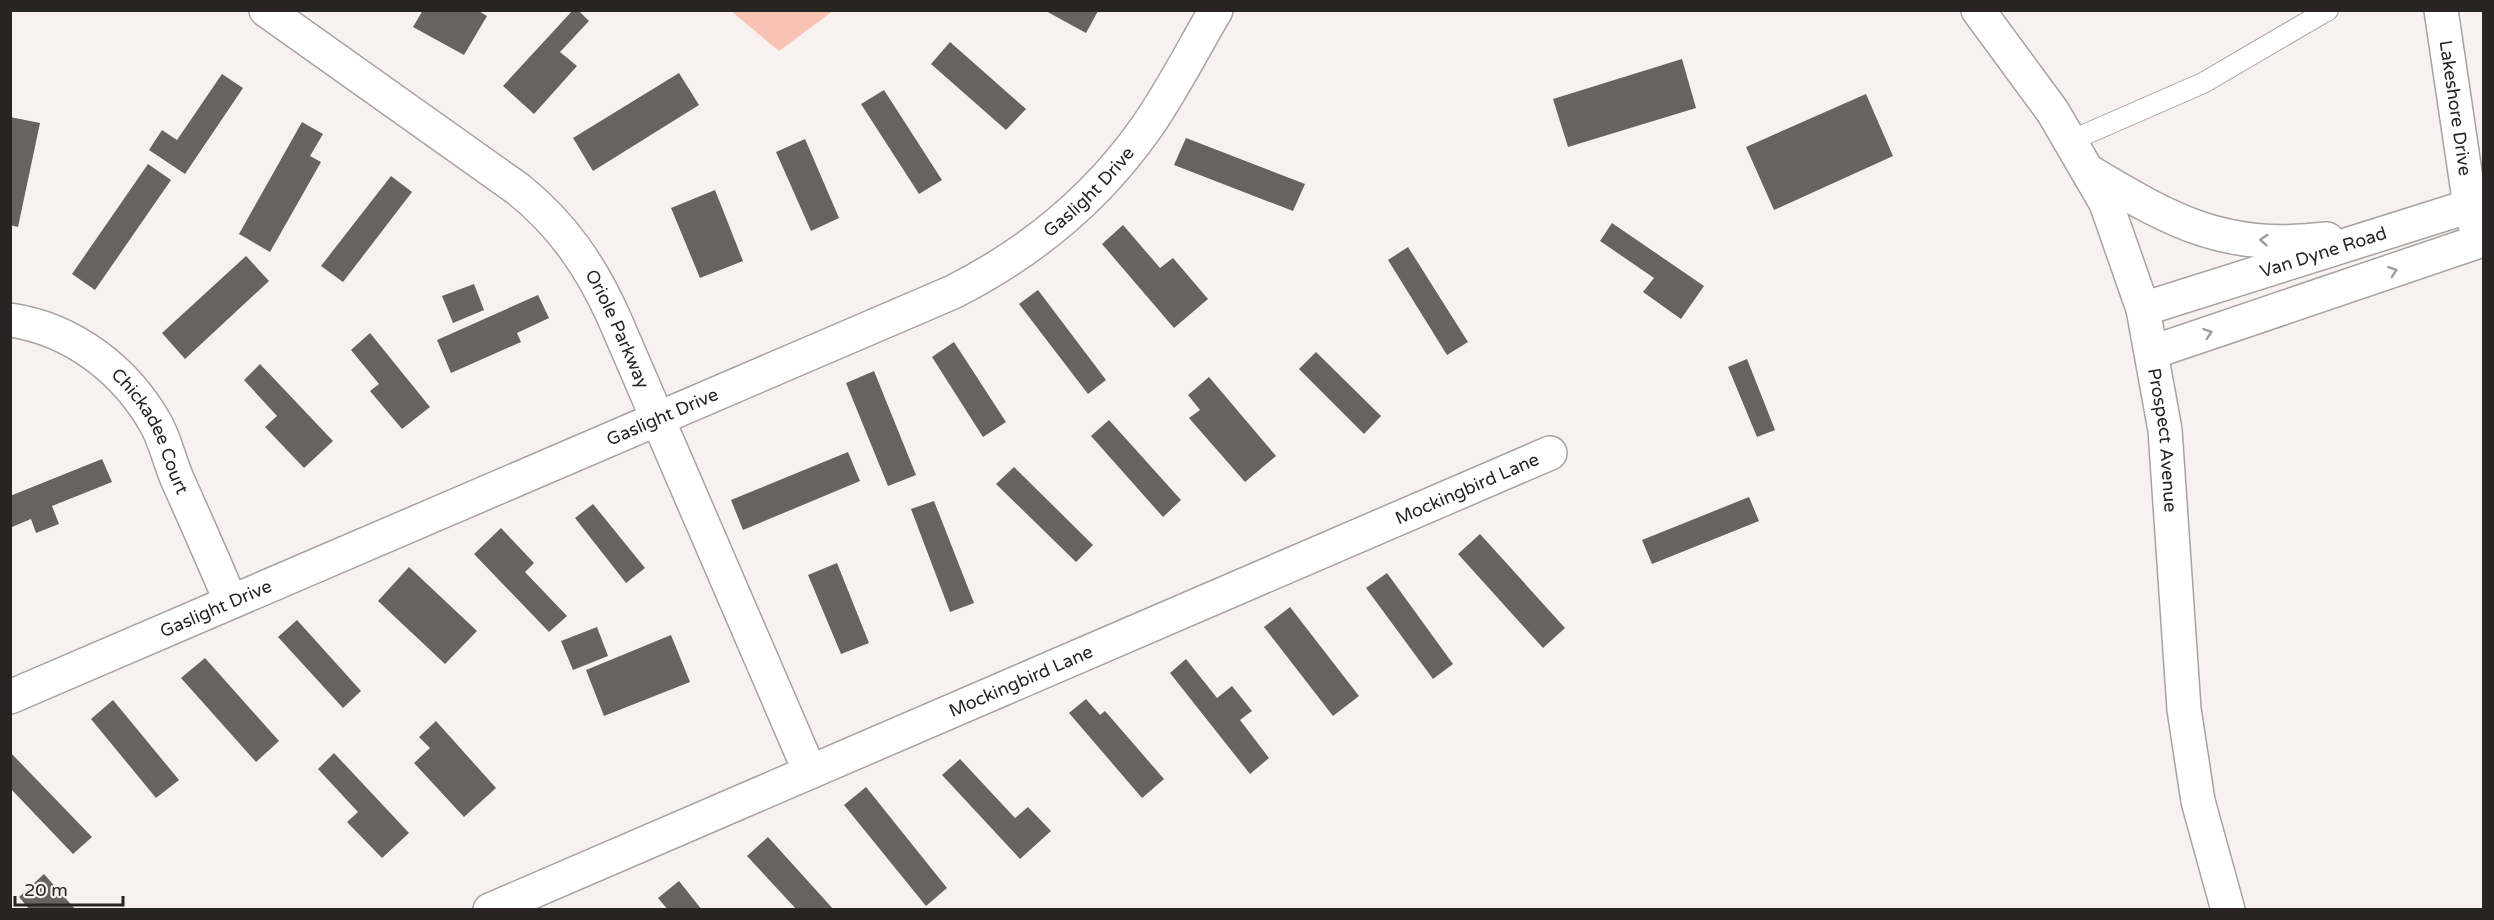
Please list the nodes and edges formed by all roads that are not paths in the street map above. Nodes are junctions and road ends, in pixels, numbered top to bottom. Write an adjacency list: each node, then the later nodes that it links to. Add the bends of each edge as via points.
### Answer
1 (266, 10): 14 (street, Oriole Parkway, via 506,179 555,222 602,290)
2 (1216, 10): 14 (street, Gaslight Drive, via 1164,100 1123,159 1085,201 1023,252 953,291)
3 (1978, 10): 6 (street, Prospect Avenue, via 2027,74)
4 (2328, 10): 6 (lane, via 2203,83)
5 (2441, 10): 8 (street, Lakeshore Drive)
6 (2070, 141): 7 (street, Prospect Avenue)
7 (2087, 170): 9 (street, one-way to 7, via 2289,242 2234,238 2208,232 2145,206); 11 (street, Prospect Avenue, via 2106,203)
8 (2470, 206): 9 (street, Van Dyne Road); 10 (street, Van Dyne Road)
9 (2406, 227): 11 (street, Van Dyne Road)
10 (2482, 244): 13 (street, Van Dyne Road, one-way to 10)
11 (2143, 309): 13 (street, Prospect Avenue)
12 (10, 320): 16 (street, Chickadee Court, via 50,330 79,344 118,374 140,399 164,441 174,473)
13 (2153, 352): 20 (street, Prospect Avenue, via 2166,441 2184,709 2198,801)
14 (657, 419): 16 (street, Gaslight Drive); 18 (street, Oriole Parkway)
15 (1550, 453): 18 (street, Mockingbird Lane)
16 (231, 602): 17 (street, Gaslight Drive)
17 (10, 697)
18 (810, 772): 19 (street, Mockingbird Lane)
19 (490, 909)
20 (2228, 909)

